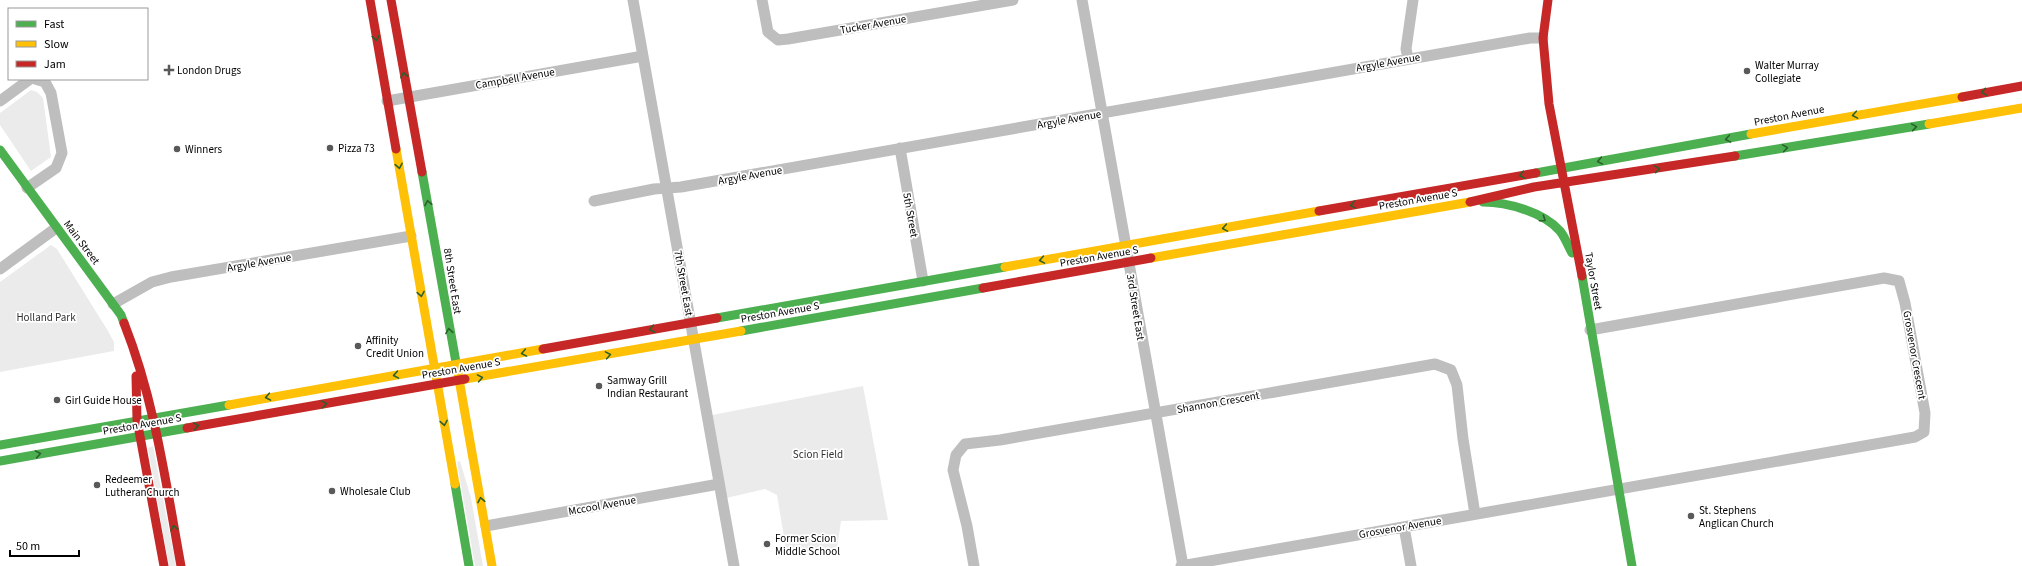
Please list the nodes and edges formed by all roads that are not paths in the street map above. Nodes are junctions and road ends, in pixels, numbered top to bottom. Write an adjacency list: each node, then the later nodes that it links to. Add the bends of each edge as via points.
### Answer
1 (370, 0): 17 (main road, one-way to 17)
2 (391, 0): 15 (main road, 8th Street East, one-way to 2)
3 (633, 0): 10 (street, 7th Street East)
4 (762, 0): 5 (street, Tucker Avenue, via 768,32 778,40)
5 (1013, 0)
6 (1082, 0): 19 (street, 3rd Street East)
7 (1413, 0): 11 (street, via 1406,49)
8 (1548, 0): 9 (main road, Taylor Street)
9 (1543, 38): 11 (street, Argyle Avenue); 22 (main road, Taylor Street, via 1546,82)
10 (643, 56): 15 (street, Campbell Avenue); 25 (street, 7th Street East)
11 (1408, 58): 19 (street, Argyle Avenue)
12 (29, 80): 16 (street)
13 (38, 80): 24 (street, via 45,82 51,93 62,153 56,168)
14 (2022, 86): 22 (main road, Preston Avenue, one-way to 22)
15 (408, 97): 17 (street, Campbell Avenue); 40 (main road, 8th Street East, one-way to 15)
16 (0, 101)
17 (387, 101): 29 (main road, one-way to 29)
18 (2022, 108): 23 (main road, one-way to 18)
19 (1101, 113): 20 (street, Argyle Avenue); 30 (street, 3rd Street East)
20 (900, 148): 25 (street, Argyle Avenue); 34 (street, 5th Street)
21 (0, 150): 24 (main road, Main Street)
22 (1561, 168): 23 (main road, Taylor Street); 30 (main road, Preston Avenue S, one-way to 30)
23 (1563, 183): 27 (main road, Preston Avenue S, via 1499,194); 32 (main road, Taylor Street)
24 (27, 188): 28 (main road, Main Street)
25 (667, 188): 26 (street, Argyle Avenue); 36 (street, 7th Street East)
26 (594, 201)
27 (1466, 203): 31 (main road, Preston Avenue S); 32 (main road, one-way to 32, via 1494,202 1532,211 1560,231)
28 (56, 228): 33 (street); 35 (main road, Main Street)
29 (411, 236): 35 (street, Argyle Avenue, via 171,277 152,282); 41 (main road, one-way to 41)
30 (1126, 245): 31 (street, 3rd Street East); 34 (main road, Preston Avenue S, one-way to 34)
31 (1129, 263): 38 (main road, Preston Avenue S); 44 (street, 3rd Street East)
32 (1580, 267): 37 (main road, Taylor Street)
33 (0, 269)
34 (923, 281): 36 (main road, Preston Avenue S)
35 (113, 304): 39 (main road, Main Street, via 121,315)
36 (691, 322): 38 (street, 7th Street East); 40 (main road, Preston Avenue S, one-way to 40)
37 (1590, 330): 52 (main road, Taylor Street); 52 (street, Grosvenor Crescent, via 1884,278 1899,281 1925,413 1924,432 1915,437)
38 (693, 340): 42 (main road, Preston Avenue S, one-way to 38); 51 (street, 7th Street East)
39 (136, 353): 45 (main road, Main Street); 46 (main road, Main Street)
40 (455, 365): 41 (main road, Preston Avenue S); 42 (main road, 8th Street East)
41 (434, 368): 43 (main road); 45 (main road, Preston Avenue S, one-way to 45)
42 (458, 382): 43 (main road, Preston Avenue S); 54 (main road, 8th Street East, one-way to 42)
43 (437, 385): 47 (main road, Preston Avenue S, one-way to 43); 58 (main road, one-way to 58)
44 (1155, 414): 53 (street, Shannon Crescent, via 1435,364 1452,370 1457,385); 61 (street, Shannon Crescent, via 965,444 956,455 953,470); 62 (street, 3rd Street East)
45 (154, 418): 46 (main road, Preston Avenue S); 47 (main road, Main Street)
46 (137, 420): 48 (main road, Main Street); 49 (main road, Preston Avenue S)
47 (158, 433): 48 (main road, Preston Avenue S); 57 (main road, Main Street, one-way to 47)
48 (140, 436): 50 (main road, Preston Avenue S, one-way to 48); 56 (main road, Main Street)
49 (0, 444)
50 (0, 461)
51 (719, 484): 54 (street, Mccool Avenue); 60 (street, 7th Street East)
52 (1618, 489): 53 (street, Grosvenor Avenue); 64 (main road, Taylor Street)
53 (1476, 514): 55 (street, Grosvenor Avenue)
54 (486, 526): 59 (main road, 8th Street East)
55 (1404, 526): 62 (street, Grosvenor Avenue); 63 (street)
56 (164, 566)
57 (181, 566)
58 (469, 566)
59 (492, 566)
60 (734, 566)
61 (974, 566)
62 (1182, 566)
63 (1411, 566)
64 (1632, 566)

